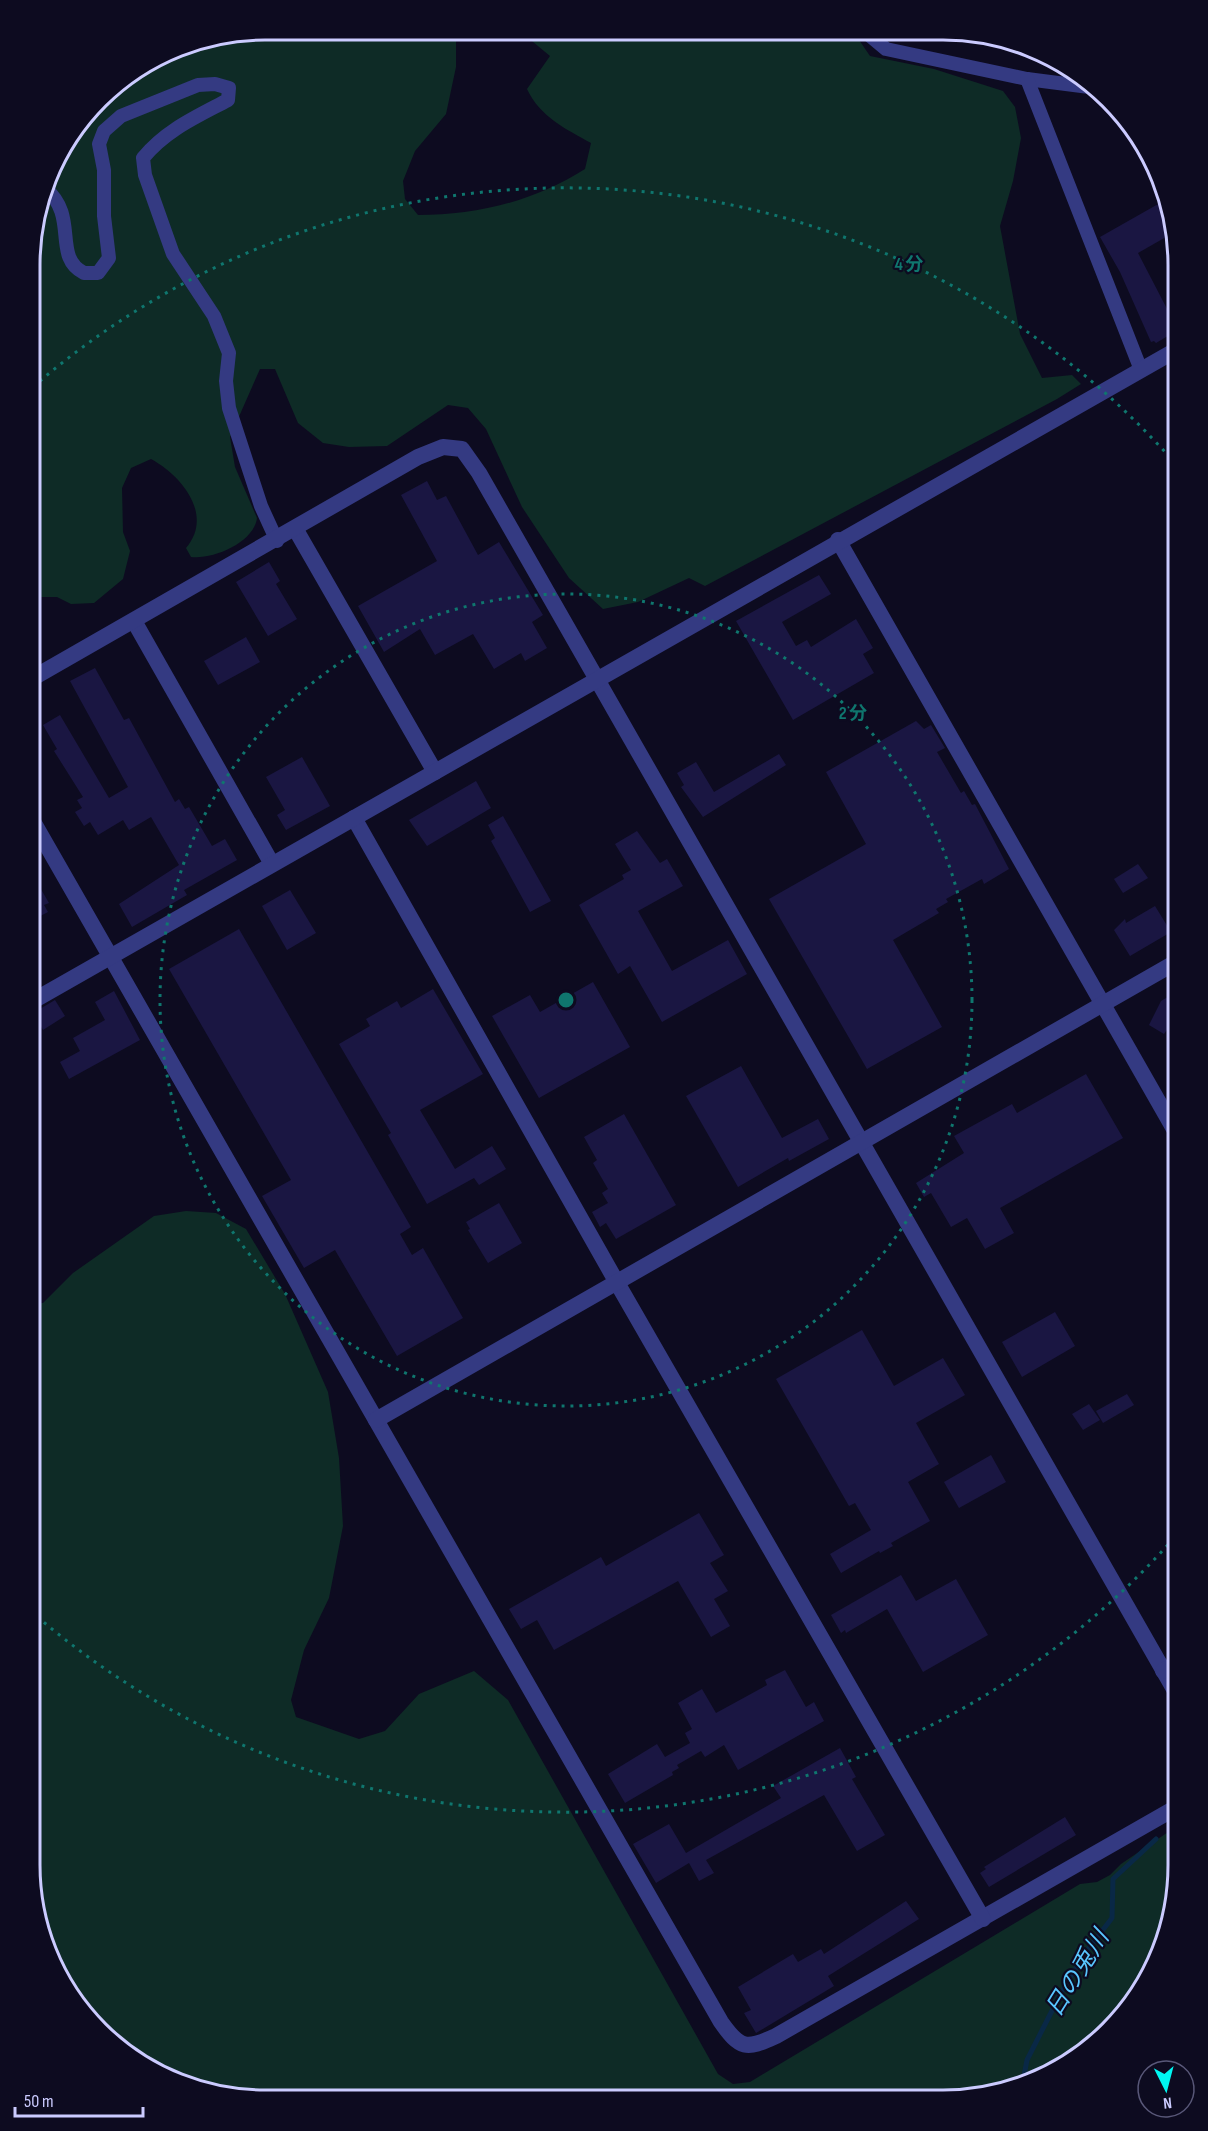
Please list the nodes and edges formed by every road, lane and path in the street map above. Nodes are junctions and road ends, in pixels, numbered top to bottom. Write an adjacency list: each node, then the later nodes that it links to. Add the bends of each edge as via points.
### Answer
1 (875, 40): 2 (street, via 886,49)
2 (1027, 79): 3 (street); 6 (street)
3 (1077, 85)
4 (52, 195): 9 (street, via 65,218 67,256 84,273 98,273 110,258 99,144 104,131 121,116 198,85 229,88 228,100 175,128 143,158 145,175 173,254 214,316 229,353 229,408 261,506)
5 (1168, 355): 6 (street)
6 (1141, 370): 8 (street)
7 (296, 530): 9 (street); 12 (street, via 431,450 453,446 462,449); 13 (street)
8 (838, 540): 12 (street); 20 (street)
9 (277, 541): 10 (street)
10 (134, 621): 11 (street); 16 (street)
11 (40, 675)
12 (596, 678): 13 (street); 22 (street)
13 (435, 772): 14 (street)
14 (354, 818): 16 (street); 23 (street)
15 (40, 834): 17 (street)
16 (272, 864): 17 (street)
17 (109, 957): 19 (street); 24 (street)
18 (1168, 967): 20 (street)
19 (40, 997)
20 (1102, 1004): 21 (street); 22 (street)
21 (1168, 1119)
22 (860, 1143): 23 (street); 25 (street)
23 (616, 1281): 24 (street); 27 (street)
24 (376, 1420): 27 (street, via 734,2040 743,2046 753,2046 776,2036)
25 (1168, 1663)
26 (1168, 1813): 27 (street)
27 (983, 1919)

